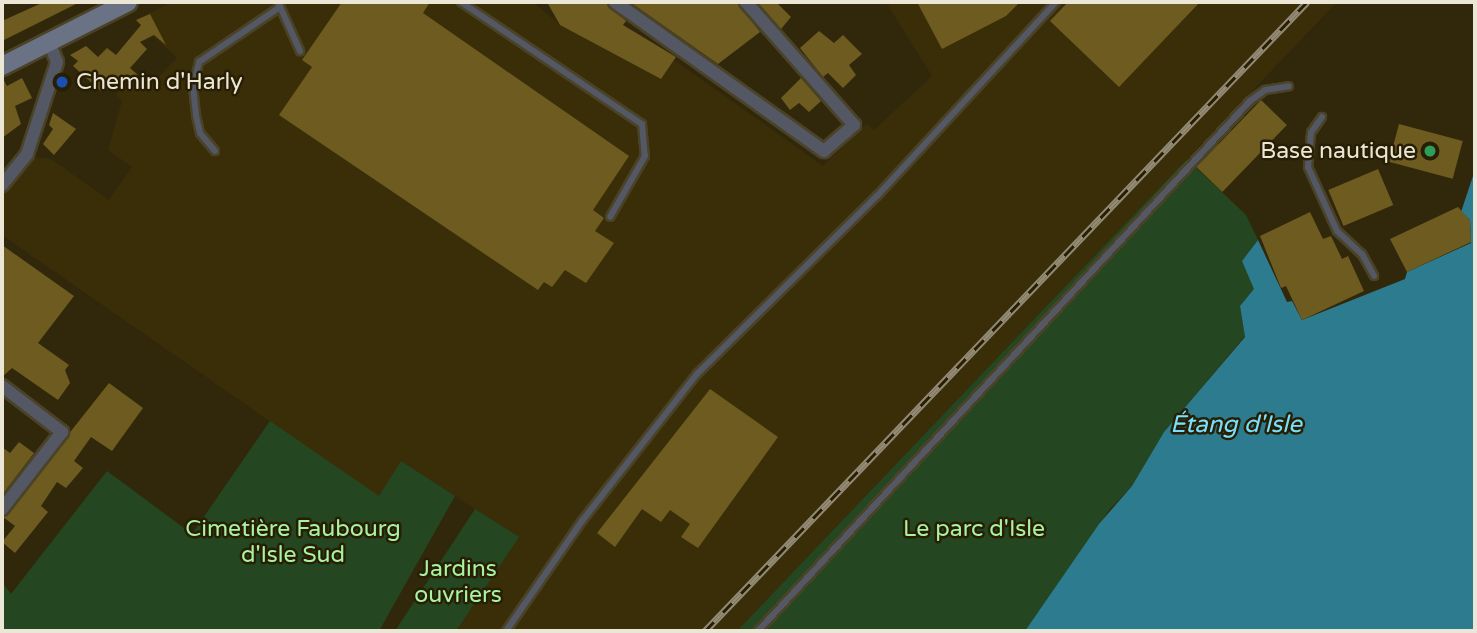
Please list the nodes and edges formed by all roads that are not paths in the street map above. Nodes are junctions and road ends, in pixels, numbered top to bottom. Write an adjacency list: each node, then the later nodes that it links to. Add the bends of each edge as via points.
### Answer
1 (128, 2): 7 (main road)
2 (461, 2): 14 (lane, via 642,124 645,156)
3 (615, 2): 4 (street, via 824,151 854,125)
4 (746, 2)
5 (1056, 2): 18 (lane, via 877,196 697,374 582,521)
6 (279, 5): 8 (lane); 12 (lane, via 199,62 192,88 196,116 200,133)
7 (49, 42): 9 (main road); 13 (street, via 57,62 48,91 27,154)
8 (300, 51)
9 (2, 66)
10 (1289, 86): 19 (lane, via 1265,90 1250,101)
11 (1322, 117): 15 (lane, via 1311,133 1308,167 1337,231 1362,254)
12 (215, 151)
13 (2, 185)
14 (610, 217)
15 (1374, 276)
16 (2, 386): 17 (street, via 62,432)
17 (2, 509)
18 (506, 631)
19 (758, 631)

